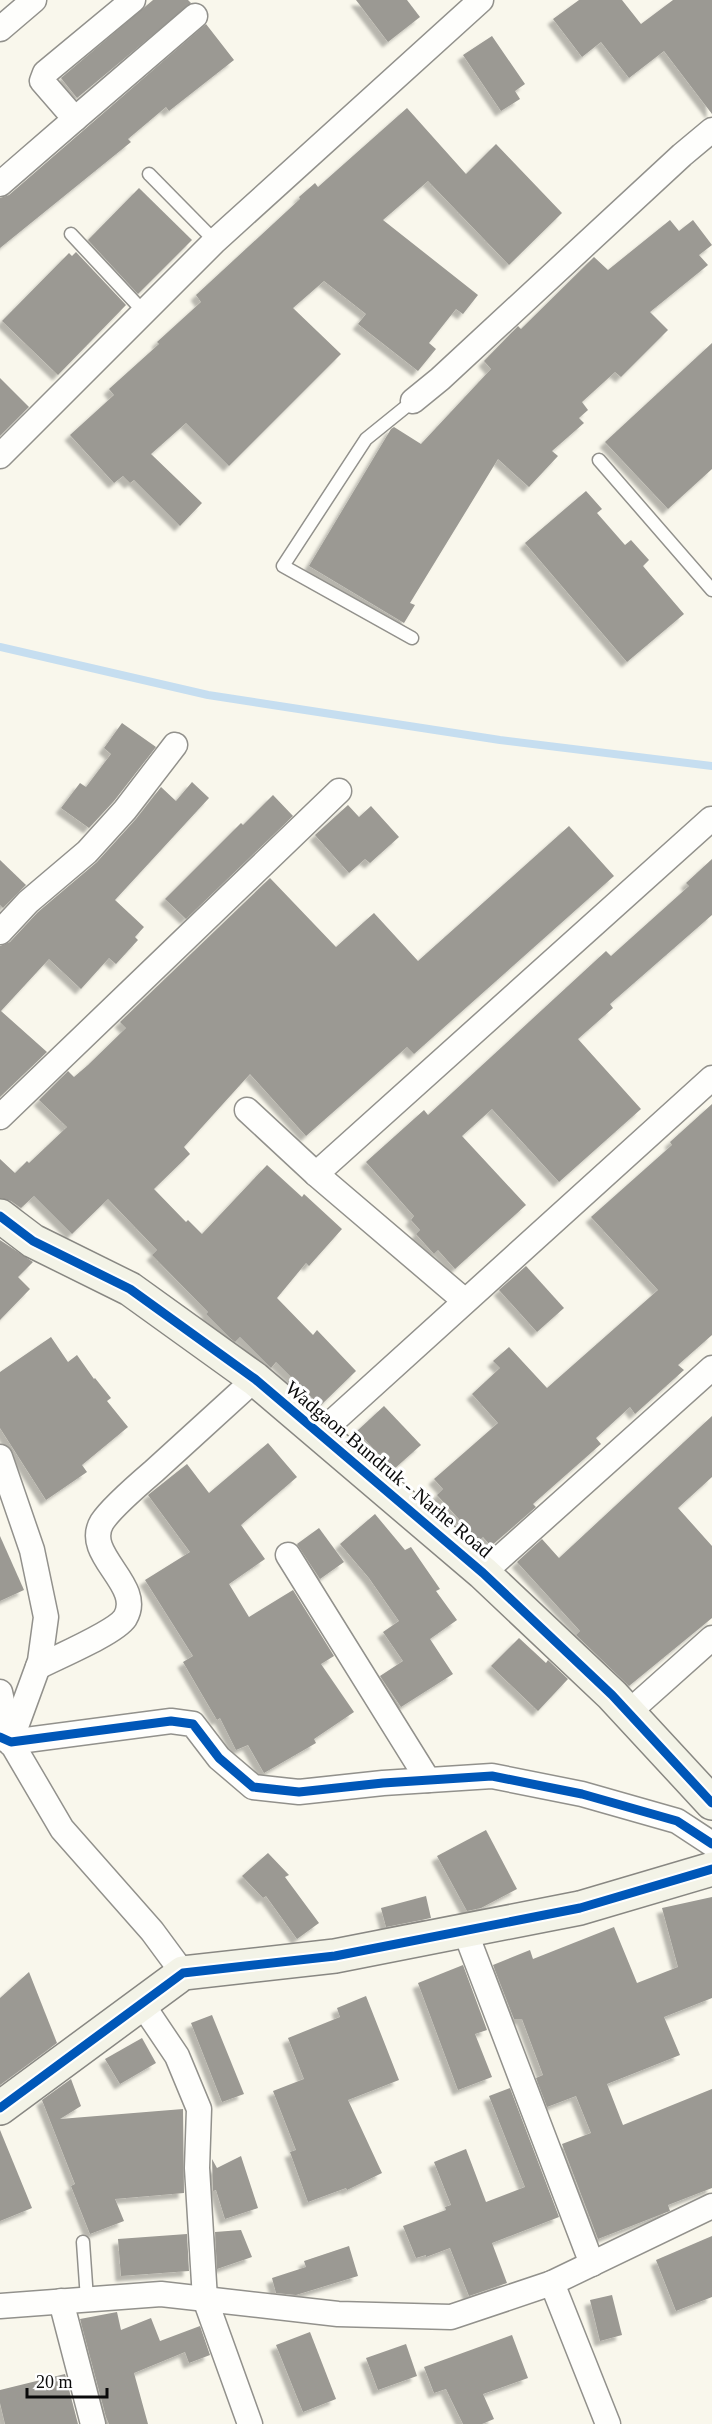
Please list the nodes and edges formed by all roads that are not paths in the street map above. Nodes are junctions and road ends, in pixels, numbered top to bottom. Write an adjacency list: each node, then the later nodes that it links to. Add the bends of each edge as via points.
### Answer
1 (34, 0): 5 (street)
2 (133, 0): 6 (street, via 45,73 42,81)
3 (481, 0): 11 (street)
4 (195, 16): 6 (street)
5 (0, 29)
6 (75, 119): 9 (street)
7 (712, 130): 13 (street)
8 (148, 174): 11 (lane)
9 (0, 184)
10 (71, 234): 12 (lane)
11 (215, 241): 12 (street)
12 (144, 312): 14 (street)
13 (413, 401): 17 (lane, via 366,439 283,566)
14 (0, 456)
15 (599, 460): 16 (lane)
16 (712, 590)
17 (412, 639)
18 (175, 745): 21 (street, via 87,852 28,902)
19 (339, 791): 24 (street)
20 (711, 819): 25 (street)
21 (0, 932)
22 (712, 1078): 27 (street)
23 (247, 1110): 25 (street)
24 (0, 1117)
25 (316, 1174): 27 (street)
26 (0, 1216): 29 (street, Wadgaon Bundruk - Narhe Road, via 33,1241 130,1289)
27 (465, 1301): 30 (street)
28 (712, 1368): 33 (street)
29 (255, 1379): 30 (street, Wadgaon Bundruk - Narhe Road); 35 (street, via 136,1486 101,1523 101,1552 124,1586 129,1605 124,1618 103,1634)
30 (319, 1434): 33 (street, Wadgaon Bundruk - Narhe Road)
31 (0, 1457): 35 (street, via 32,1550 46,1617)
32 (288, 1555): 39 (street)
33 (483, 1573): 37 (street, Wadgaon Bundruk - Narhe Road)
34 (712, 1638): 37 (street)
35 (38, 1667): 38 (street)
36 (0, 1692): 38 (street)
37 (629, 1712): 40 (street, Wadgaon Bundruk - Narhe Road)
38 (4, 1744): 39 (street, via 171,1721 193,1724 219,1758 253,1787 299,1792); 44 (street, via 62,1829 152,1931)
39 (428, 1780): 41 (street, via 492,1776 582,1794 677,1821)
40 (712, 1803)
41 (712, 1844)
42 (712, 1869): 43 (street, via 580,1908)
43 (465, 1930): 44 (street, via 335,1956); 49 (street)
44 (183, 1973): 45 (street)
45 (142, 2004): 46 (street); 52 (street, via 177,2056 199,2109 197,2168)
46 (0, 2108)
47 (712, 2206): 49 (street)
48 (83, 2242): 51 (lane)
49 (592, 2264): 50 (street)
50 (552, 2283): 52 (street, via 451,2317 338,2314); 57 (street)
51 (87, 2299): 52 (street, via 161,2294); 53 (street)
52 (205, 2299): 56 (street)
53 (60, 2301): 54 (street); 55 (street)
54 (0, 2306)
55 (93, 2424)
56 (250, 2424)
57 (608, 2424)

